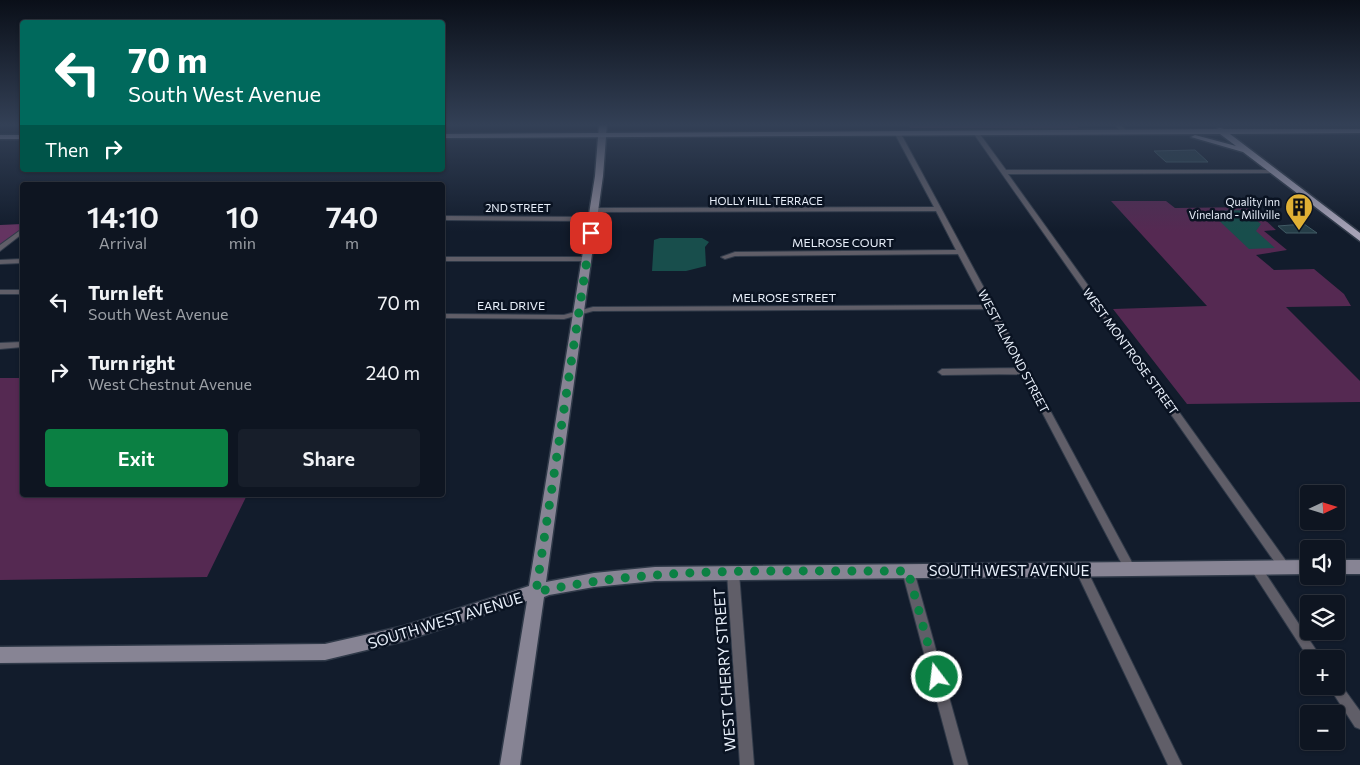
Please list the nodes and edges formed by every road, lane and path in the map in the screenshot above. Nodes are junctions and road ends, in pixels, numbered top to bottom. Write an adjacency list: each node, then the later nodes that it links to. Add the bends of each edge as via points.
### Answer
1 (599, 160): 8 (street)
2 (912, 160): 7 (street, WEST ALMOND STREET)
3 (995, 160): 6 (street, WEST MONTROSE STREET)
4 (1258, 160): 5 (main road)
5 (1273, 171): 6 (street); 11 (main road)
6 (1004, 172): 31 (street, WEST MONTROSE STREET)
7 (939, 209): 8 (street, HOLLY HILL TERRACE); 13 (street, WEST ALMOND STREET)
8 (594, 215): 9 (street, 2ND STREET); 16 (street)
9 (445, 218)
10 (20, 233): 12 (street)
11 (1360, 238)
12 (0, 250)
13 (962, 252): 14 (street, MELROSE COURT, via 736,254); 21 (street, WEST ALMOND STREET)
14 (725, 257)
15 (445, 259): 16 (street)
16 (587, 259): 22 (street)
17 (20, 261): 18 (street)
18 (0, 262)
19 (0, 292): 20 (street)
20 (20, 292)
21 (990, 307): 22 (street, MELROSE STREET, via 592,309); 26 (street, WEST ALMOND STREET)
22 (579, 312): 23 (street, EARL DRIVE, via 564,316); 37 (street)
23 (445, 316)
24 (20, 345): 25 (street)
25 (0, 346)
26 (1025, 371): 27 (street); 34 (street, WEST ALMOND STREET)
27 (942, 372)
28 (1345, 567): 29 (street)
29 (1360, 567)
30 (1256, 568): 31 (street, SOUTH WEST AVENUE); 34 (street, SOUTH WEST AVENUE); 38 (street)
31 (1285, 568): 32 (street, SOUTH WEST AVENUE)
32 (1300, 568)
33 (1081, 569): 34 (street, SOUTH WEST AVENUE); 35 (street, SOUTH WEST AVENUE); 45 (street)
34 (1130, 569)
35 (908, 571): 36 (street, SOUTH WEST AVENUE); 44 (street)
36 (733, 572): 37 (street, SOUTH WEST AVENUE, via 611,578); 43 (street, WEST CHERRY STREET)
37 (536, 592): 39 (street, SOUTH WEST AVENUE, via 375,643 325,652); 42 (street)
38 (1310, 650)
39 (0, 655)
40 (1341, 695): 41 (street)
41 (1360, 722)
42 (510, 765)
43 (747, 765)
44 (961, 765)
45 (1174, 765)

